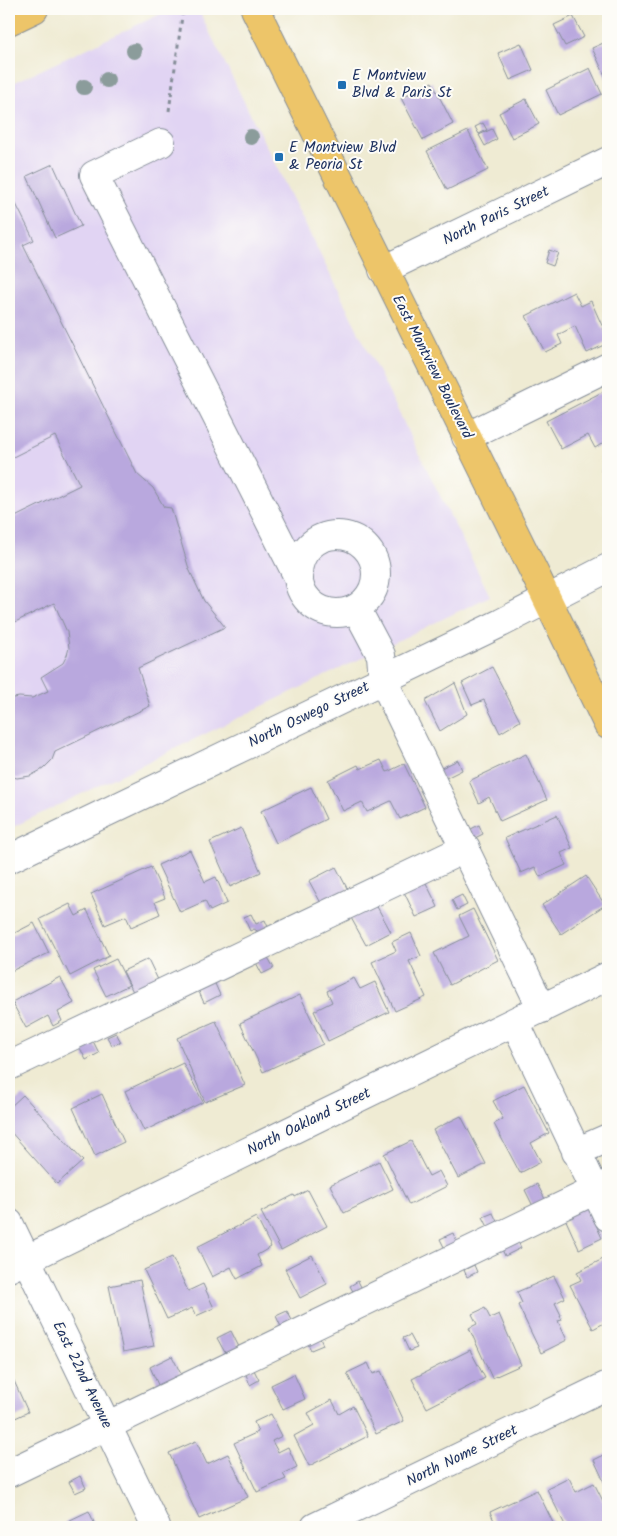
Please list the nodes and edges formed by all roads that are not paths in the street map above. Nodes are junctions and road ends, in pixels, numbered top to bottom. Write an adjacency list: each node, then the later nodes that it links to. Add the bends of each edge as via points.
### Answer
1 (34, 9): 3 (main road)
2 (254, 9): 6 (main road, East Montview Boulevard)
3 (9, 21)
4 (161, 143): 10 (street, via 94,175)
5 (608, 161): 6 (street, North Paris Street)
6 (383, 270): 8 (main road, East Montview Boulevard)
7 (608, 367): 8 (street)
8 (466, 437): 11 (main road, East Montview Boulevard)
9 (608, 568): 11 (street, North Oswego Street)
10 (299, 579): 12 (street, via 302,591 320,608 344,612); 12 (street, via 303,555 321,538 340,535 359,541 368,550 376,575 367,599)
11 (547, 598): 13 (street, North Oswego Street); 14 (main road, East Montview Boulevard)
12 (356, 608): 13 (street, via 381,655)
13 (383, 680): 15 (street); 16 (street, North Oswego Street)
14 (608, 725)
15 (466, 848): 18 (street); 20 (street)
16 (9, 859)
17 (608, 976): 18 (street, North Oakland Street)
18 (542, 1009): 19 (street, North Oakland Street)
19 (515, 1022): 22 (street); 26 (street, North Oakland Street)
20 (9, 1066)
21 (608, 1138): 22 (street)
22 (576, 1152): 23 (street)
23 (601, 1187): 24 (street); 28 (street)
24 (608, 1217)
25 (9, 1223): 26 (street, East 22nd Avenue)
26 (17, 1264): 28 (street, East 22nd Avenue)
27 (608, 1385): 31 (street, North Nome Street)
28 (106, 1426): 29 (street); 30 (street, East 22nd Avenue)
29 (9, 1473)
30 (156, 1527)
31 (315, 1527)

